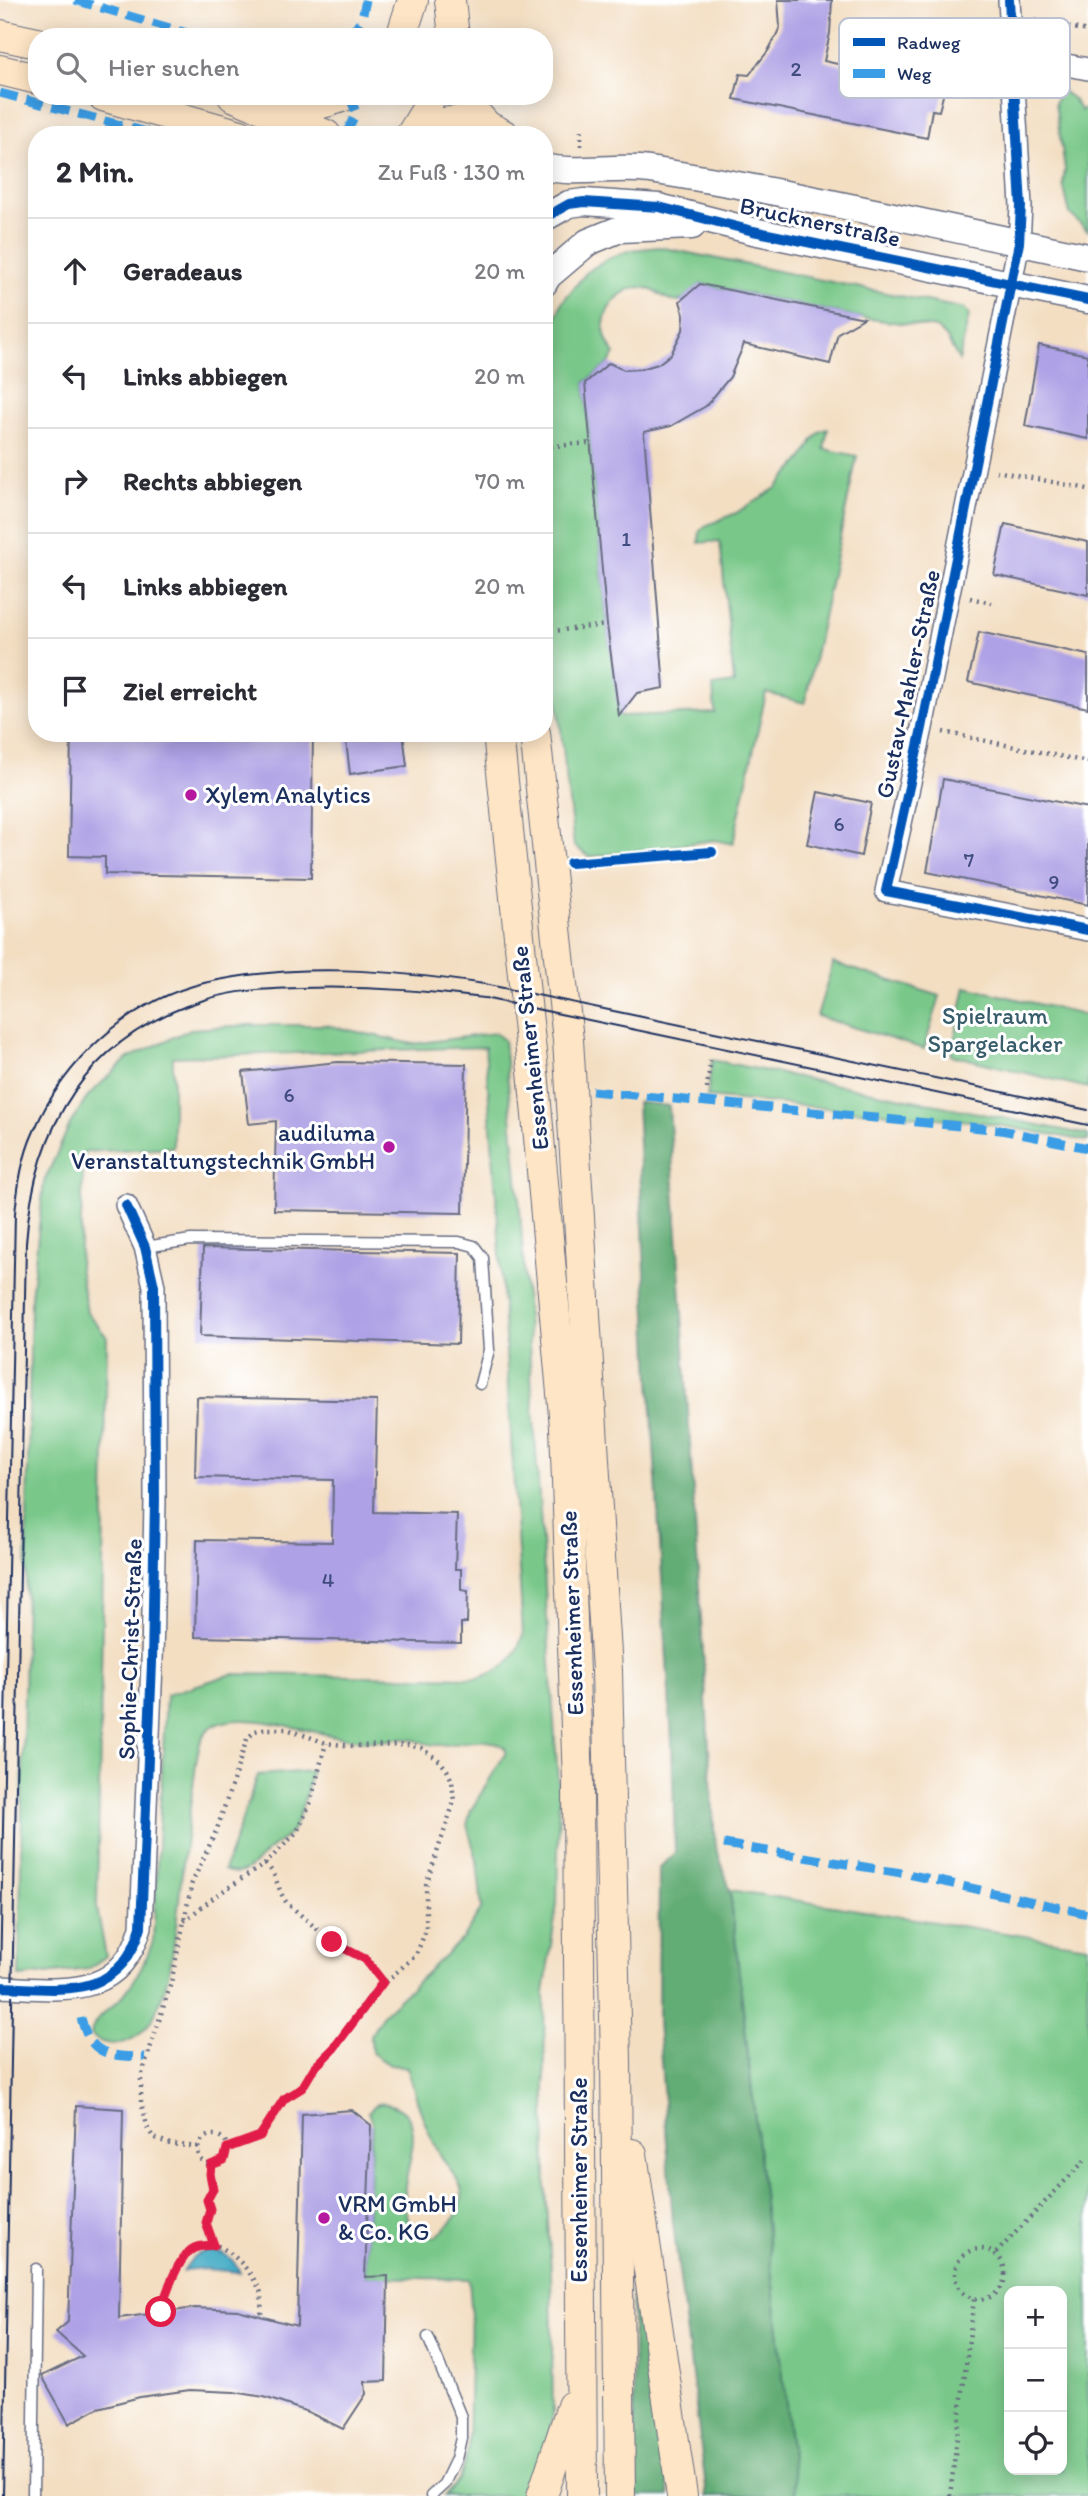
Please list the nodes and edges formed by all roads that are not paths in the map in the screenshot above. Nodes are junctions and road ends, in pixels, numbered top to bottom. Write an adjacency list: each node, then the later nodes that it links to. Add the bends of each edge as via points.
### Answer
1 (413, 0): 6 (main road)
2 (421, 0): 7 (main road)
3 (450, 0): 8 (main road)
4 (1009, 0): 5 (street, Gustav-Mahler-Straße)
5 (1010, 18)
6 (404, 28)
7 (424, 28)
8 (453, 28)
9 (0, 36): 10 (main road)
10 (28, 41)
11 (1070, 65): 12 (street)
12 (1088, 68)
13 (0, 70): 14 (main road)
14 (28, 77)
15 (1015, 98): 31 (street, Gustav-Mahler-Straße)
16 (135, 105): 22 (main road)
17 (255, 105): 21 (main road)
18 (321, 105): 21 (main road)
19 (427, 105): 24 (main road)
20 (474, 105): 27 (main road)
21 (267, 110): 23 (main road)
22 (208, 126)
23 (305, 126)
24 (417, 126)
25 (432, 126): 26 (main road, via 455,120)
26 (484, 126)
27 (492, 126)
28 (553, 168): 31 (street, Brucknerstraße, via 646,170 837,203)
29 (553, 213): 30 (street, Brucknerstraße, via 584,202 659,208)
30 (753, 231): 33 (street, via 683,225 620,229 588,242); 34 (street, Brucknerstraße)
31 (1019, 243): 32 (street, Brucknerstraße); 34 (street, Gustav-Mahler-Straße)
32 (1088, 257)
33 (553, 272)
34 (1012, 283): 35 (street, Brucknerstraße); 38 (street, Gustav-Mahler-Straße, via 886,891)
35 (1088, 300)
36 (499, 742): 46 (main road, Essenheimer Straße, via 565,1427 578,1782)
37 (536, 742): 43 (main road, Essenheimer Straße, via 568,1040 606,1656)
38 (1088, 930)
39 (125, 1205): 40 (street, Sophie-Christ-Straße)
40 (145, 1247): 41 (lane, via 191,1240 474,1245 483,1258 489,1350); 42 (street, Sophie-Christ-Straße, via 154,1286 155,1500 141,1927 126,1961 107,1979 83,1988)
41 (480, 1384)
42 (0, 1987)
43 (616, 2061): 51 (main road, Essenheimer Straße); 52 (main road)
44 (36, 2269): 47 (lane)
45 (428, 2337): 48 (lane, via 460,2417 461,2438 444,2484)
46 (580, 2379): 49 (main road); 50 (main road, Essenheimer Straße)
47 (33, 2496)
48 (431, 2496)
49 (542, 2496)
50 (582, 2496)
51 (620, 2496)
52 (682, 2496)

